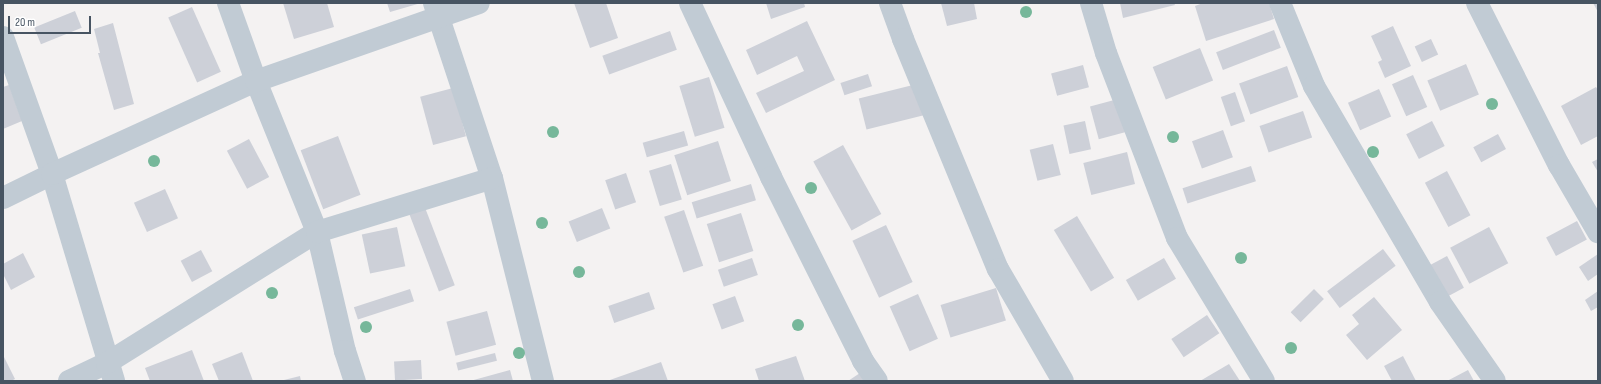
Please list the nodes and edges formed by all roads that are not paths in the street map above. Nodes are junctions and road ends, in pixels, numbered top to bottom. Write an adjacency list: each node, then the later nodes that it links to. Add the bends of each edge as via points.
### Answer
1 (228, 3): 10 (street)
2 (479, 3): 8 (street)
3 (690, 3): 20 (street, via 771,177 864,361)
4 (890, 3): 21 (street, via 998,269)
5 (1091, 3): 22 (street, via 1106,53 1177,238)
6 (1280, 3): 23 (street, via 1314,86 1440,302)
7 (1477, 3): 15 (street, via 1559,165)
8 (436, 11): 10 (street); 12 (street)
9 (3, 37): 11 (street)
10 (256, 81): 11 (street); 14 (street)
11 (52, 174): 13 (street); 16 (street)
12 (492, 178): 14 (street); 19 (street)
13 (3, 198)
14 (317, 232): 16 (street); 18 (street, via 345,352)
15 (1598, 232)
16 (111, 372): 17 (street)
17 (69, 381)
18 (355, 381)
19 (544, 381)
20 (877, 381)
21 (1063, 381)
22 (1264, 381)
23 (1495, 381)

